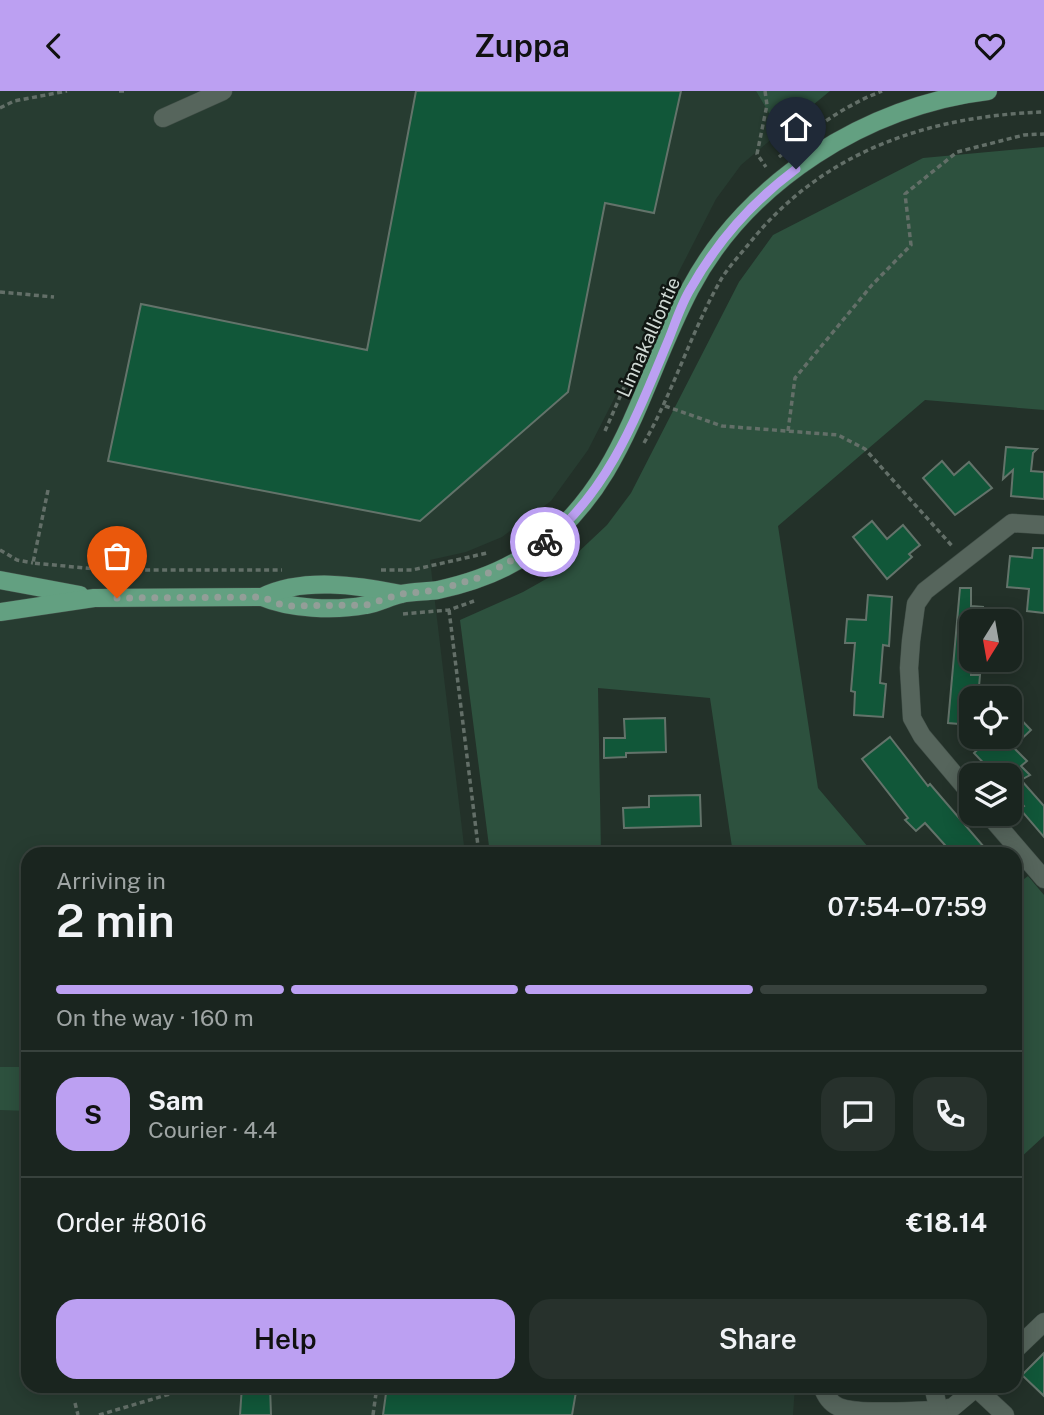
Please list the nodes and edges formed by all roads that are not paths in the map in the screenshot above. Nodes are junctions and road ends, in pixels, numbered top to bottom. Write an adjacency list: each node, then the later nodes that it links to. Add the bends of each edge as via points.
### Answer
1 (223, 91): 3 (street)
2 (988, 91): 6 (main road, Linnakalliontie, via 907,110 860,130 814,155 759,197 718,244 690,289 596,491 547,541 502,569 438,590 401,594 364,586 284,586 262,597)
3 (163, 118)
4 (1044, 525): 8 (street, via 1012,523 925,591 916,604 909,668 912,717)
5 (0, 580): 6 (main road)
6 (94, 598): 7 (main road)
7 (0, 612)
8 (959, 780)
9 (998, 826): 10 (street)
10 (1016, 847)
11 (1022, 854): 12 (street)
12 (1044, 880)
13 (1044, 1322): 14 (street)
14 (1022, 1343)
15 (825, 1393): 19 (street, via 847,1411)
16 (935, 1393): 19 (street)
17 (970, 1393): 19 (street)
18 (983, 1393): 20 (street)
19 (940, 1412)
20 (1005, 1415)

